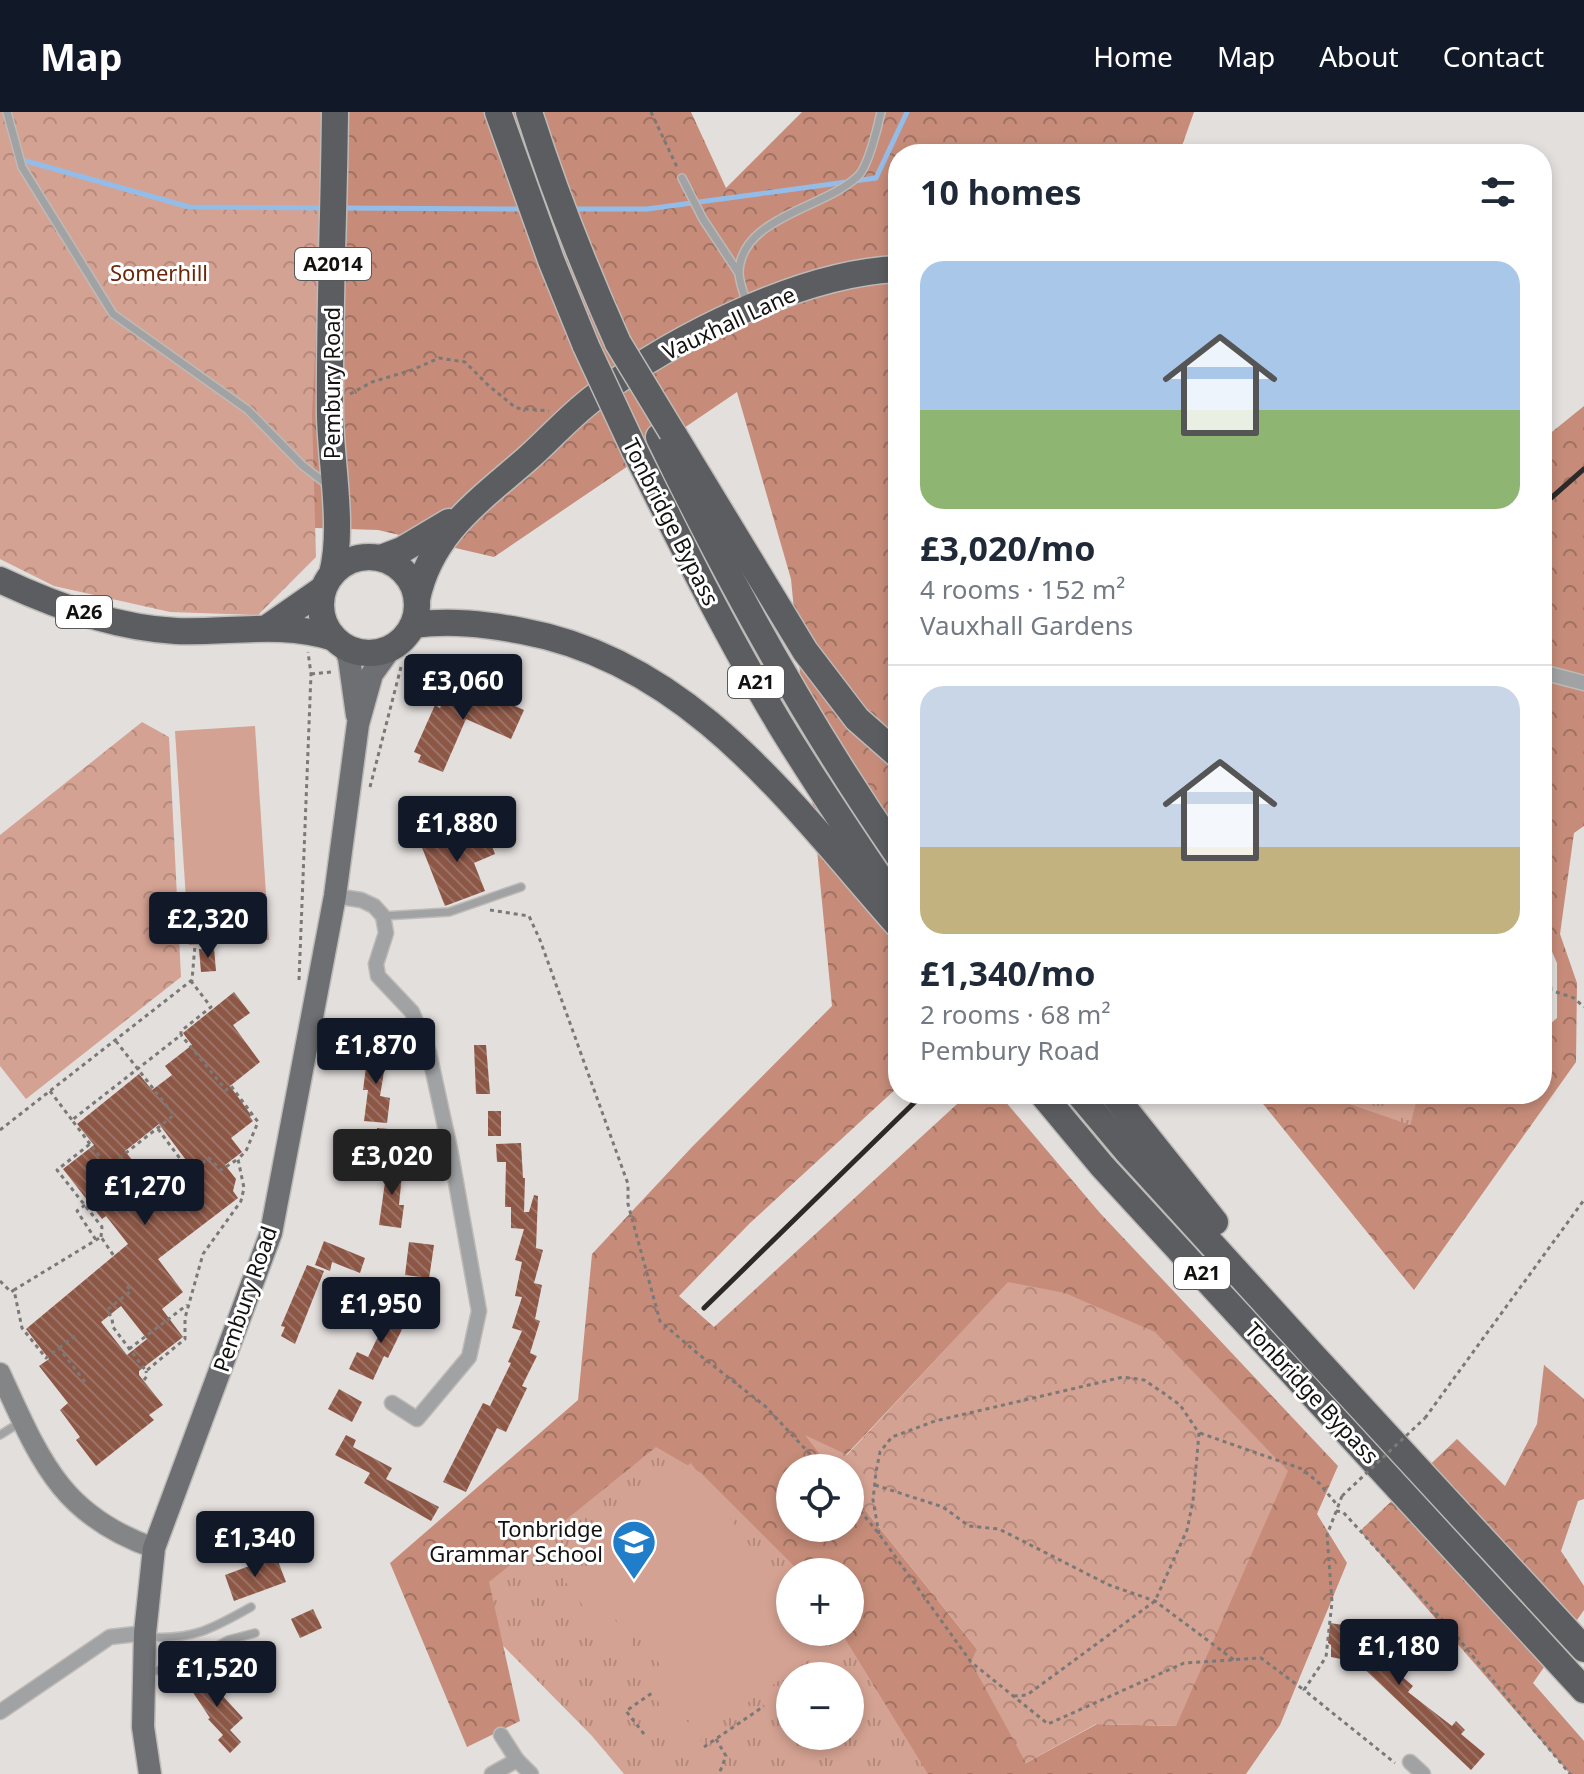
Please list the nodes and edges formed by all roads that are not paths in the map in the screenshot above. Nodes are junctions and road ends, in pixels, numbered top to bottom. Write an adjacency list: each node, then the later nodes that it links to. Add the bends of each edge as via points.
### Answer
1 (7, 112): 11 (lane, via 22,167 113,314 248,410)
2 (335, 112): 11 (highway, Pembury Road / A2014, via 330,415)
3 (498, 112): 27 (highway, Tonbridge Bypass / A21, bridge, via 586,346 705,592 825,798)
4 (529, 112): 10 (highway, bridge, via 578,252)
5 (881, 112): 8 (lane, via 861,174 751,240)
6 (682, 178): 8 (lane)
7 (888, 271): 9 (highway, Vauxhall Lane, via 786,293)
8 (739, 274): 9 (lane)
9 (749, 310): 12 (highway, Vauxhall Lane, via 682,340 599,394)
10 (665, 434): 24 (highway, via 831,689); 25 (highway, Tonbridge Bypass / A21, via 693,508 806,715)
11 (335, 500): 13 (highway, Pembury Road / A2014, via 343,532); 15 (highway, Pembury Road / A2014, via 336,558)
12 (469, 509): 13 (highway, Vauxhall Lane, via 402,550); 16 (highway, Vauxhall Lane, via 441,539)
13 (374, 557): 15 (highway, via 348,561); 16 (highway, via 405,573)
14 (0, 580): 18 (highway, A26, via 74,610 135,625 173,631)
15 (328, 582): 18 (highway); 19 (highway, via 322,615)
16 (417, 599): 17 (highway)
17 (413, 625): 20 (highway); 29 (highway, via 466,622 559,638 624,664 659,685 731,742)
18 (267, 628): 19 (highway, A26)
19 (329, 639): 20 (highway); 23 (main road, Pembury Road, via 349,658)
20 (396, 657): 23 (main road, Pembury Road, via 372,674)
21 (1552, 675): 22 (street)
22 (1584, 683)
23 (358, 724): 28 (main road, Pembury Road)
24 (888, 746)
25 (888, 840)
26 (521, 887): 30 (lane, via 449,912)
27 (888, 890)
28 (335, 896): 30 (street, via 374,906); 39 (main road, Pembury Road, via 271,1233)
29 (888, 914)
30 (383, 916): 35 (street, via 386,933 376,964 378,976 412,1012 429,1053 479,1311 469,1357 427,1409 417,1419)
31 (1050, 1104): 45 (highway, Tonbridge Bypass / A21)
32 (1087, 1104): 37 (highway, Tonbridge Bypass / A21)
33 (1120, 1104): 37 (highway)
34 (0, 1373): 36 (street)
35 (392, 1403)
36 (23, 1421): 38 (lane); 39 (street, via 62,1490 91,1516)
37 (1383, 1430): 43 (highway, Tonbridge Bypass / A21)
38 (0, 1435)
39 (154, 1548): 42 (main road, Pembury Road)
40 (251, 1607): 42 (lane, via 211,1630 176,1639)
41 (255, 1633): 44 (lane, via 228,1640 185,1664)
42 (145, 1635): 44 (main road, Pembury Road); 46 (street, via 110,1637)
43 (1584, 1649)
44 (144, 1673): 50 (main road, Pembury Road, via 143,1727)
45 (1584, 1690)
46 (0, 1712)
47 (501, 1735): 48 (street)
48 (517, 1760): 51 (street); 52 (street)
49 (1410, 1762): 53 (street)
50 (150, 1774)
51 (492, 1774)
52 (531, 1774)
53 (1423, 1774)

